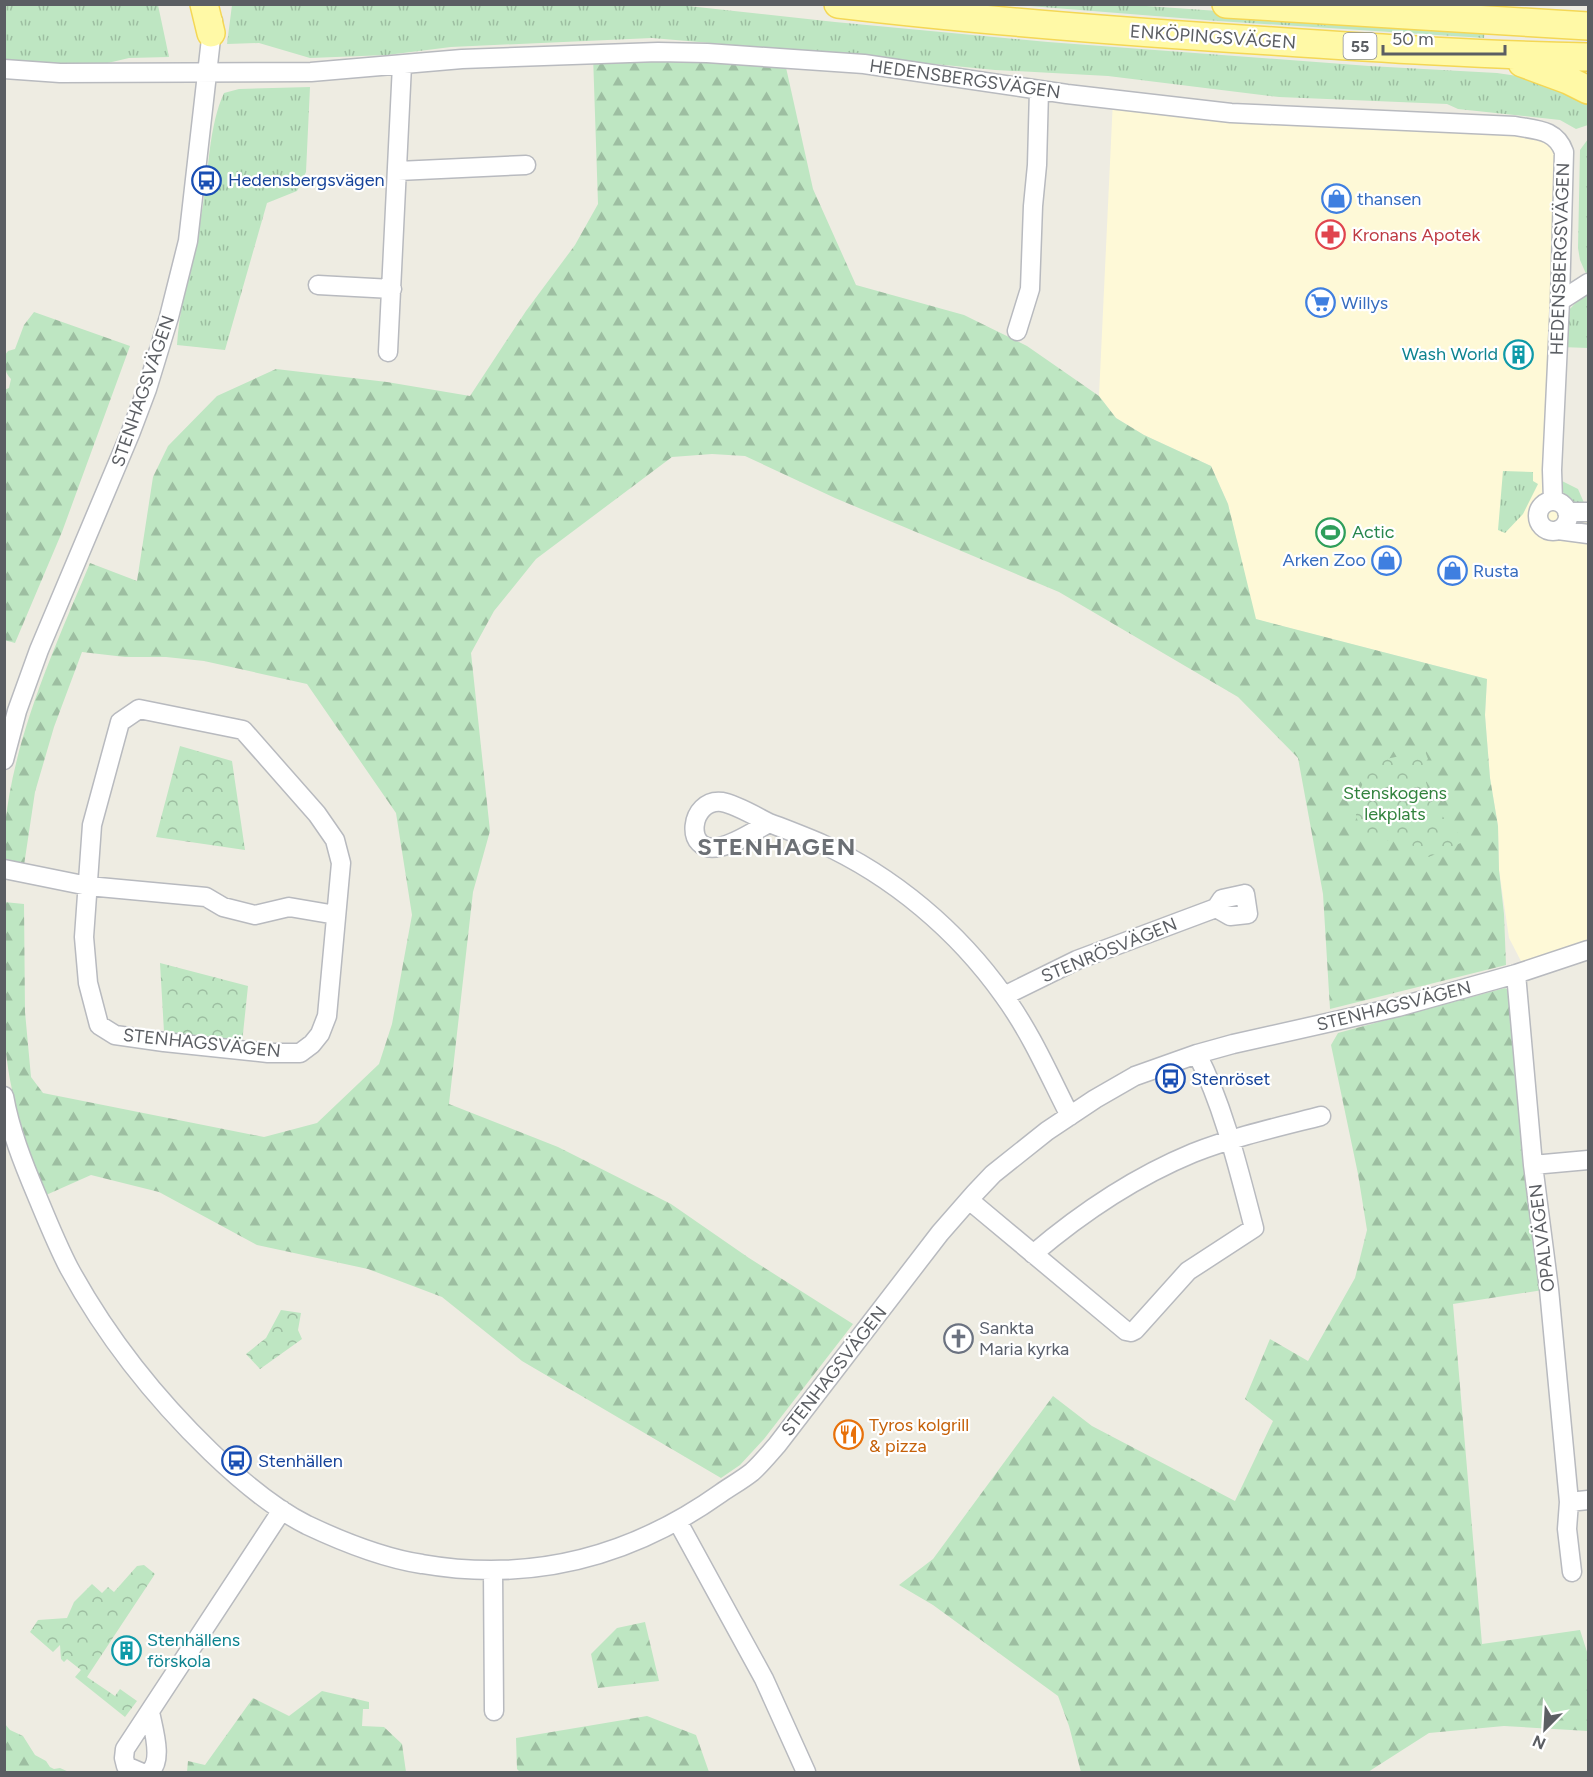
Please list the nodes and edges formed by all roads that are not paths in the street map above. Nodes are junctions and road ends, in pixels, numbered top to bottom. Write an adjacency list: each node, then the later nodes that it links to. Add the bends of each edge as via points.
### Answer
1 (1226, 4): 4 (main road, ENKÖPINGSVÄGEN / 55)
2 (848, 5): 5 (main road, ENKÖPINGSVÄGEN / 55, via 1047,25)
3 (212, 12): 9 (street, STENHAGSVÄGEN)
4 (1588, 26)
5 (1501, 55): 6 (main road, ENKÖPINGSVÄGEN / 55); 11 (main road)
6 (1588, 57)
7 (402, 65): 9 (street, HEDENSBERGSVÄGEN); 10 (street, HEDENSBERGSVÄGEN, via 462,59 707,53 864,64); 13 (street)
8 (4, 69): 9 (street, HEDENSBERGSVÄGEN, via 60,74)
9 (208, 74): 24 (street, STENHAGSVÄGEN, via 189,241 169,317 130,434 39,650)
10 (1039, 90): 17 (street, HEDENSBERGSVÄGEN, via 1231,113 1515,126 1551,134 1560,141 1564,152); 18 (street, via 1030,289)
11 (1588, 90)
12 (526, 165): 13 (street)
13 (398, 171): 16 (street)
14 (1588, 283): 17 (street)
15 (318, 285): 16 (street)
16 (392, 289): 19 (street)
17 (1560, 301): 20 (street, HEDENSBERGSVÄGEN, via 1552,470)
18 (1017, 331)
19 (388, 352)
20 (1560, 507): 21 (street); 22 (street, HEDENSBERGSVÄGEN, via 1566,524); 22 (street, via 1548,502 1540,509 1538,519 1546,530)
21 (1588, 512)
22 (1558, 530): 23 (street)
23 (1588, 534)
24 (4, 760)
25 (769, 823): 32 (street, via 857,862 918,904 975,959)
26 (4, 869): 27 (street)
27 (88, 886): 29 (street, via 206,897 223,907 255,915 289,907); 29 (street, STENHAGSVÄGEN, via 84,937 88,983 99,1025 115,1035 164,1042 300,1053 320,1034 327,1016); 29 (street, STENHAGSVÄGEN, via 92,825 106,767 120,722 139,709 243,730 336,840 341,863)
28 (1216, 908): 32 (street, STENRÖSVÄGEN, via 1077,960)
29 (336, 915)
30 (1588, 950): 31 (street, STENHAGSVÄGEN)
31 (1516, 974): 33 (street, STENHAGSVÄGEN, via 1398,1007); 39 (street, OPALVÄGEN)
32 (1005, 996): 35 (street)
33 (1197, 1054): 35 (street, STENHAGSVÄGEN, via 1135,1076); 37 (street)
34 (4, 1095): 44 (street, STENHAGSVÄGEN, via 21,1158 69,1267 122,1352 196,1437 245,1483)
35 (1070, 1116): 40 (street, STENHAGSVÄGEN, via 993,1174)
36 (1321, 1116): 37 (street)
37 (1230, 1140): 41 (street, via 1126,1187); 41 (street, via 1254,1228 1188,1271 1135,1330 1126,1331)
38 (1588, 1160): 39 (street)
39 (1533, 1165): 43 (street, OPALVÄGEN)
40 (969, 1200): 41 (street); 45 (street, STENHAGSVÄGEN, via 777,1445 753,1471)
41 (1033, 1254)
42 (1588, 1500): 43 (street)
43 (1569, 1502): 47 (street, OPALVÄGEN, via 1567,1529)
44 (282, 1510): 46 (street, STENHAGSVÄGEN, via 362,1549 389,1557 451,1569); 49 (street)
45 (678, 1522): 46 (street, STENHAGSVÄGEN, via 592,1557 544,1567); 52 (street, via 764,1679)
46 (493, 1570): 48 (street)
47 (1572, 1572)
48 (494, 1711)
49 (150, 1712): 50 (street, via 125,1749 126,1766); 51 (street, via 156,1765)
50 (140, 1773)
51 (149, 1773)
52 (806, 1773)

